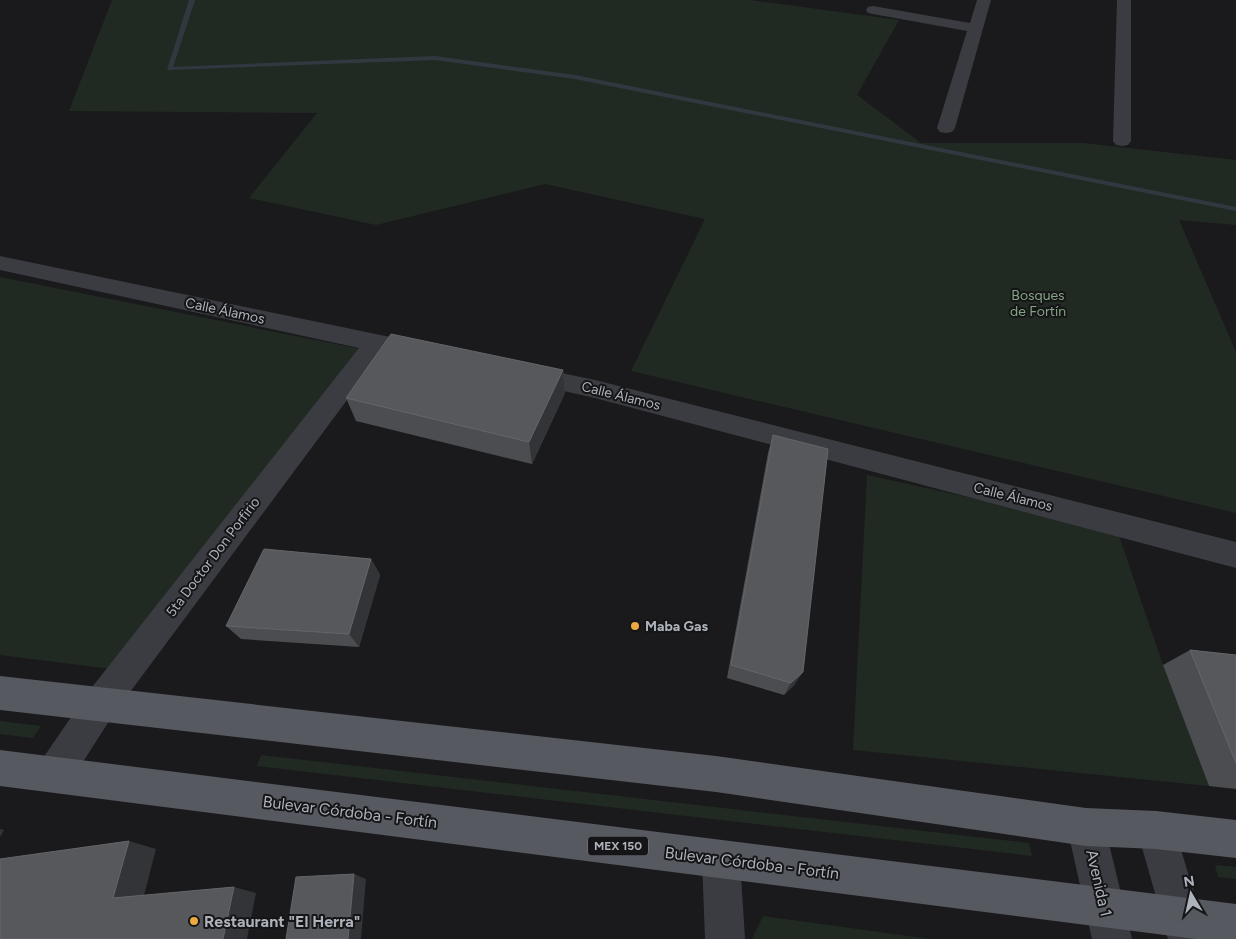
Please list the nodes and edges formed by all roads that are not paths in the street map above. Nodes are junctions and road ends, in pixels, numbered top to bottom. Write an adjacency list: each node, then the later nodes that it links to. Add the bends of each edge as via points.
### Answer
1 (984, 0): 4 (street)
2 (1124, 0): 6 (street)
3 (873, 10): 4 (street)
4 (976, 28): 5 (street)
5 (946, 128)
6 (1122, 141)
7 (0, 262): 8 (street, Calle Álamos)
8 (376, 343): 9 (street, Calle Álamos); 13 (street, 5ta Doctor Don Porfirio)
9 (443, 357)
10 (510, 371): 11 (street, Calle Álamos, via 595,389)
11 (1236, 555)
12 (0, 693): 13 (main road)
13 (101, 703): 15 (street, 5ta Doctor Don Porfirio); 16 (main road, via 716,774)
14 (0, 768): 15 (main road, Bulevar Córdoba - Fortín / MEX 150)
15 (54, 774): 19 (main road, Bulevar Córdoba - Fortín / MEX 150)
16 (1086, 827): 17 (main road); 20 (street, Avenida 1)
17 (1156, 830): 18 (main road); 22 (street)
18 (1236, 839)
19 (722, 860): 20 (main road, Bulevar Córdoba - Fortín / MEX 150); 23 (street)
20 (1108, 923): 22 (main road, Bulevar Córdoba - Fortín / MEX 150)
21 (1236, 924): 22 (main road, Bulevar Córdoba - Fortín / MEX 150)
22 (1184, 929)
23 (726, 939)

